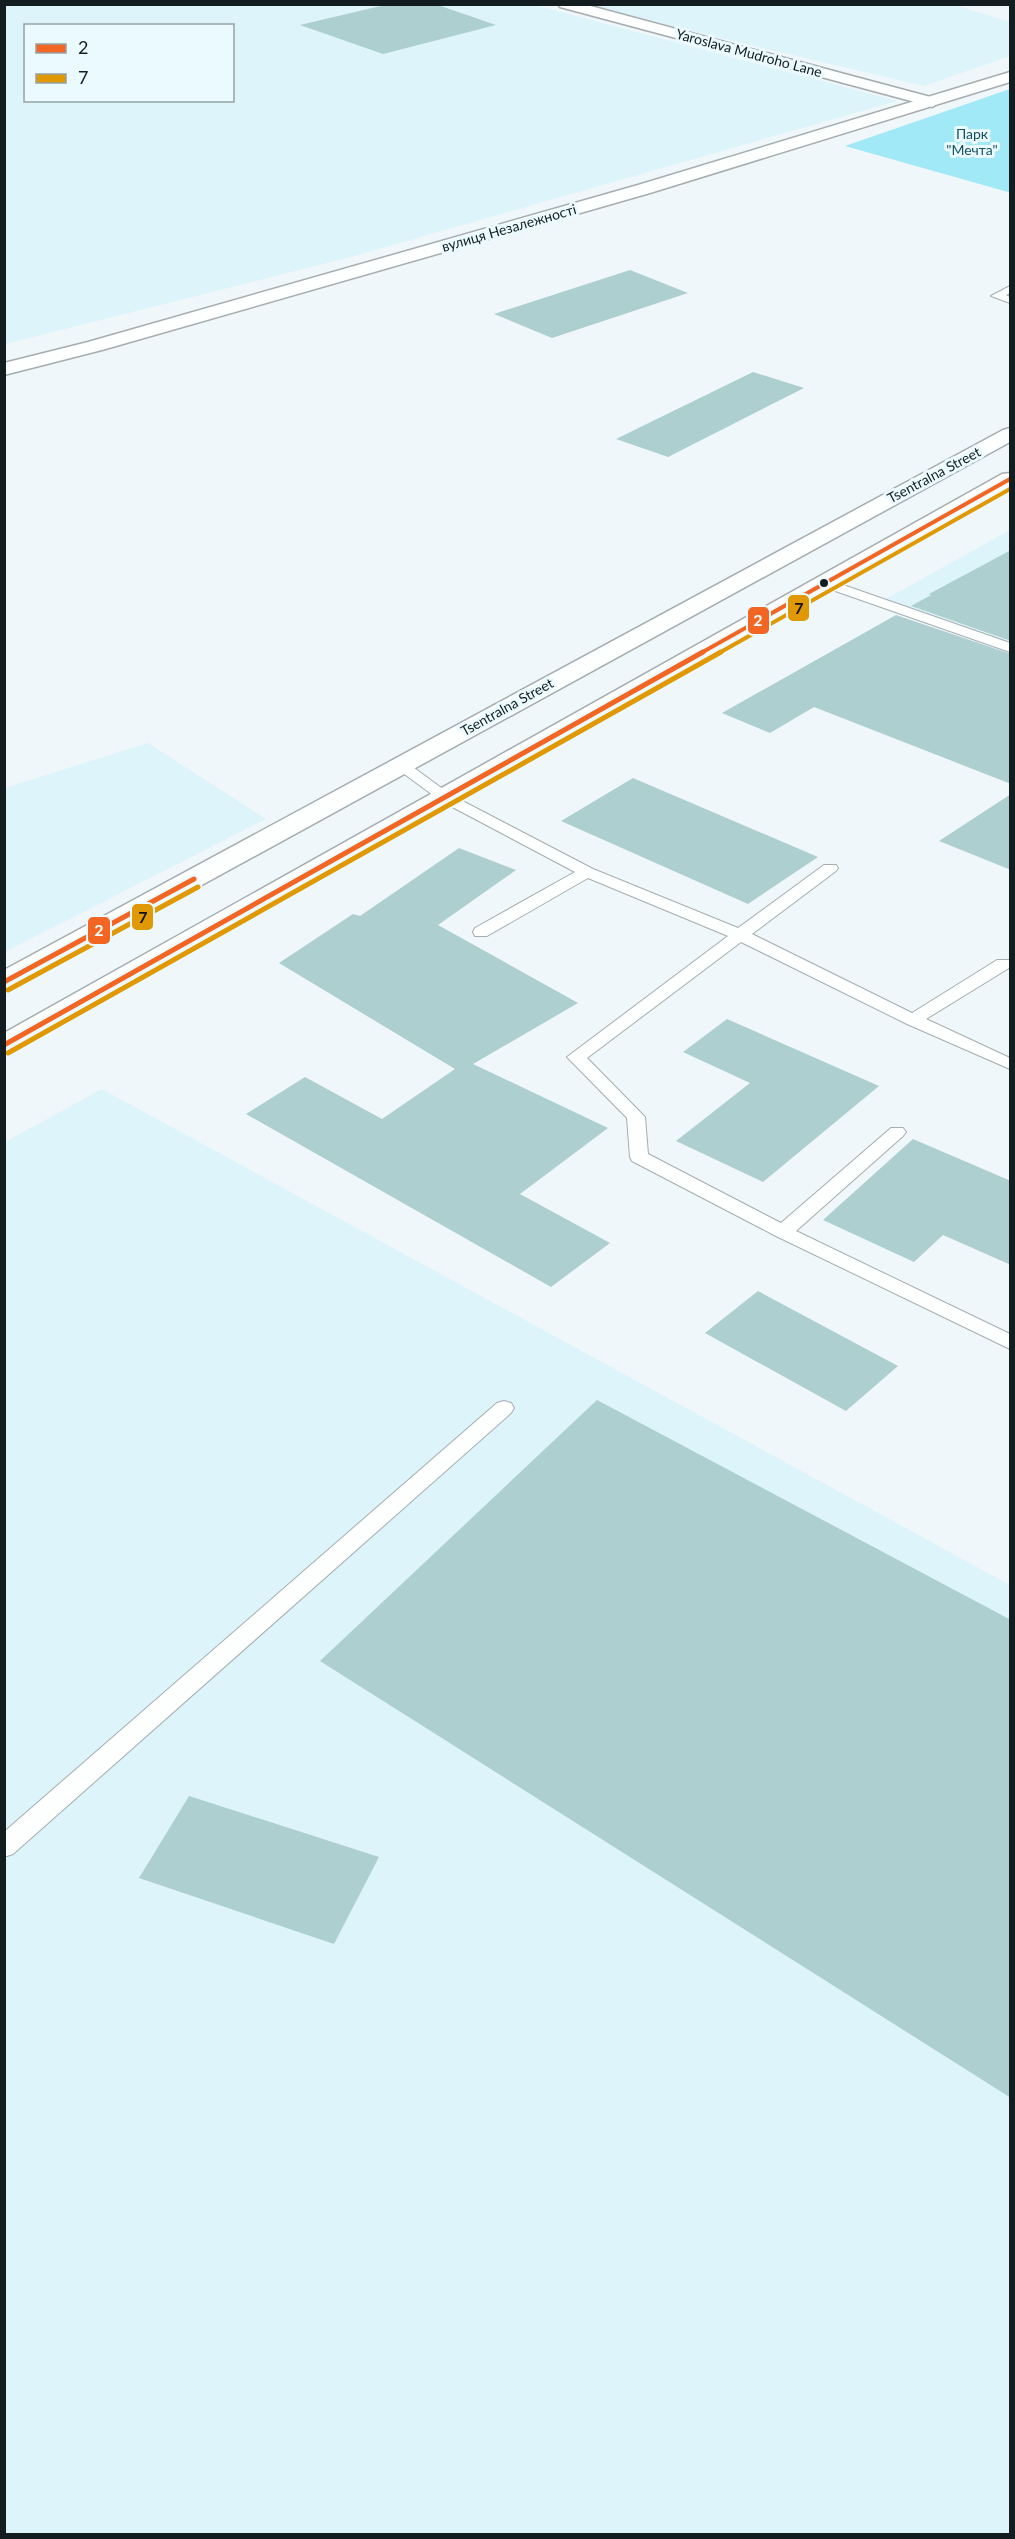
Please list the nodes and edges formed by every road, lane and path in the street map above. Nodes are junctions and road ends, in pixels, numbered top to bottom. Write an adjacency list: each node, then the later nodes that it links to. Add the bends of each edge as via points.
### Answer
1 (565, 4): 3 (street, Yaroslava Mudroho Lane)
2 (1011, 77): 3 (street, вулиця Незалежності)
3 (932, 102): 6 (street, вулиця Незалежності, via 621,196)
4 (1011, 289): 5 (lane, via 997,296)
5 (1011, 300)
6 (4, 369)
7 (1011, 434): 11 (street, Tsentralna Street)
8 (1011, 479): 9 (street)
9 (826, 583): 10 (lane); 12 (street)
10 (1011, 648)
11 (401, 765): 12 (lane); 18 (street, Tsentralna Street)
12 (446, 798): 14 (lane); 20 (street)
13 (830, 868): 16 (lane)
14 (587, 872): 15 (lane); 16 (lane)
15 (481, 932)
16 (740, 935): 19 (lane); 23 (lane, via 576,1057 636,1117 639,1157)
17 (1003, 964): 19 (lane)
18 (4, 982)
19 (913, 1020): 21 (lane)
20 (4, 1045)
21 (1011, 1064)
22 (897, 1132): 23 (lane)
23 (783, 1232): 24 (lane)
24 (1011, 1342)
25 (504, 1408): 26 (lane)
26 (4, 1847)

